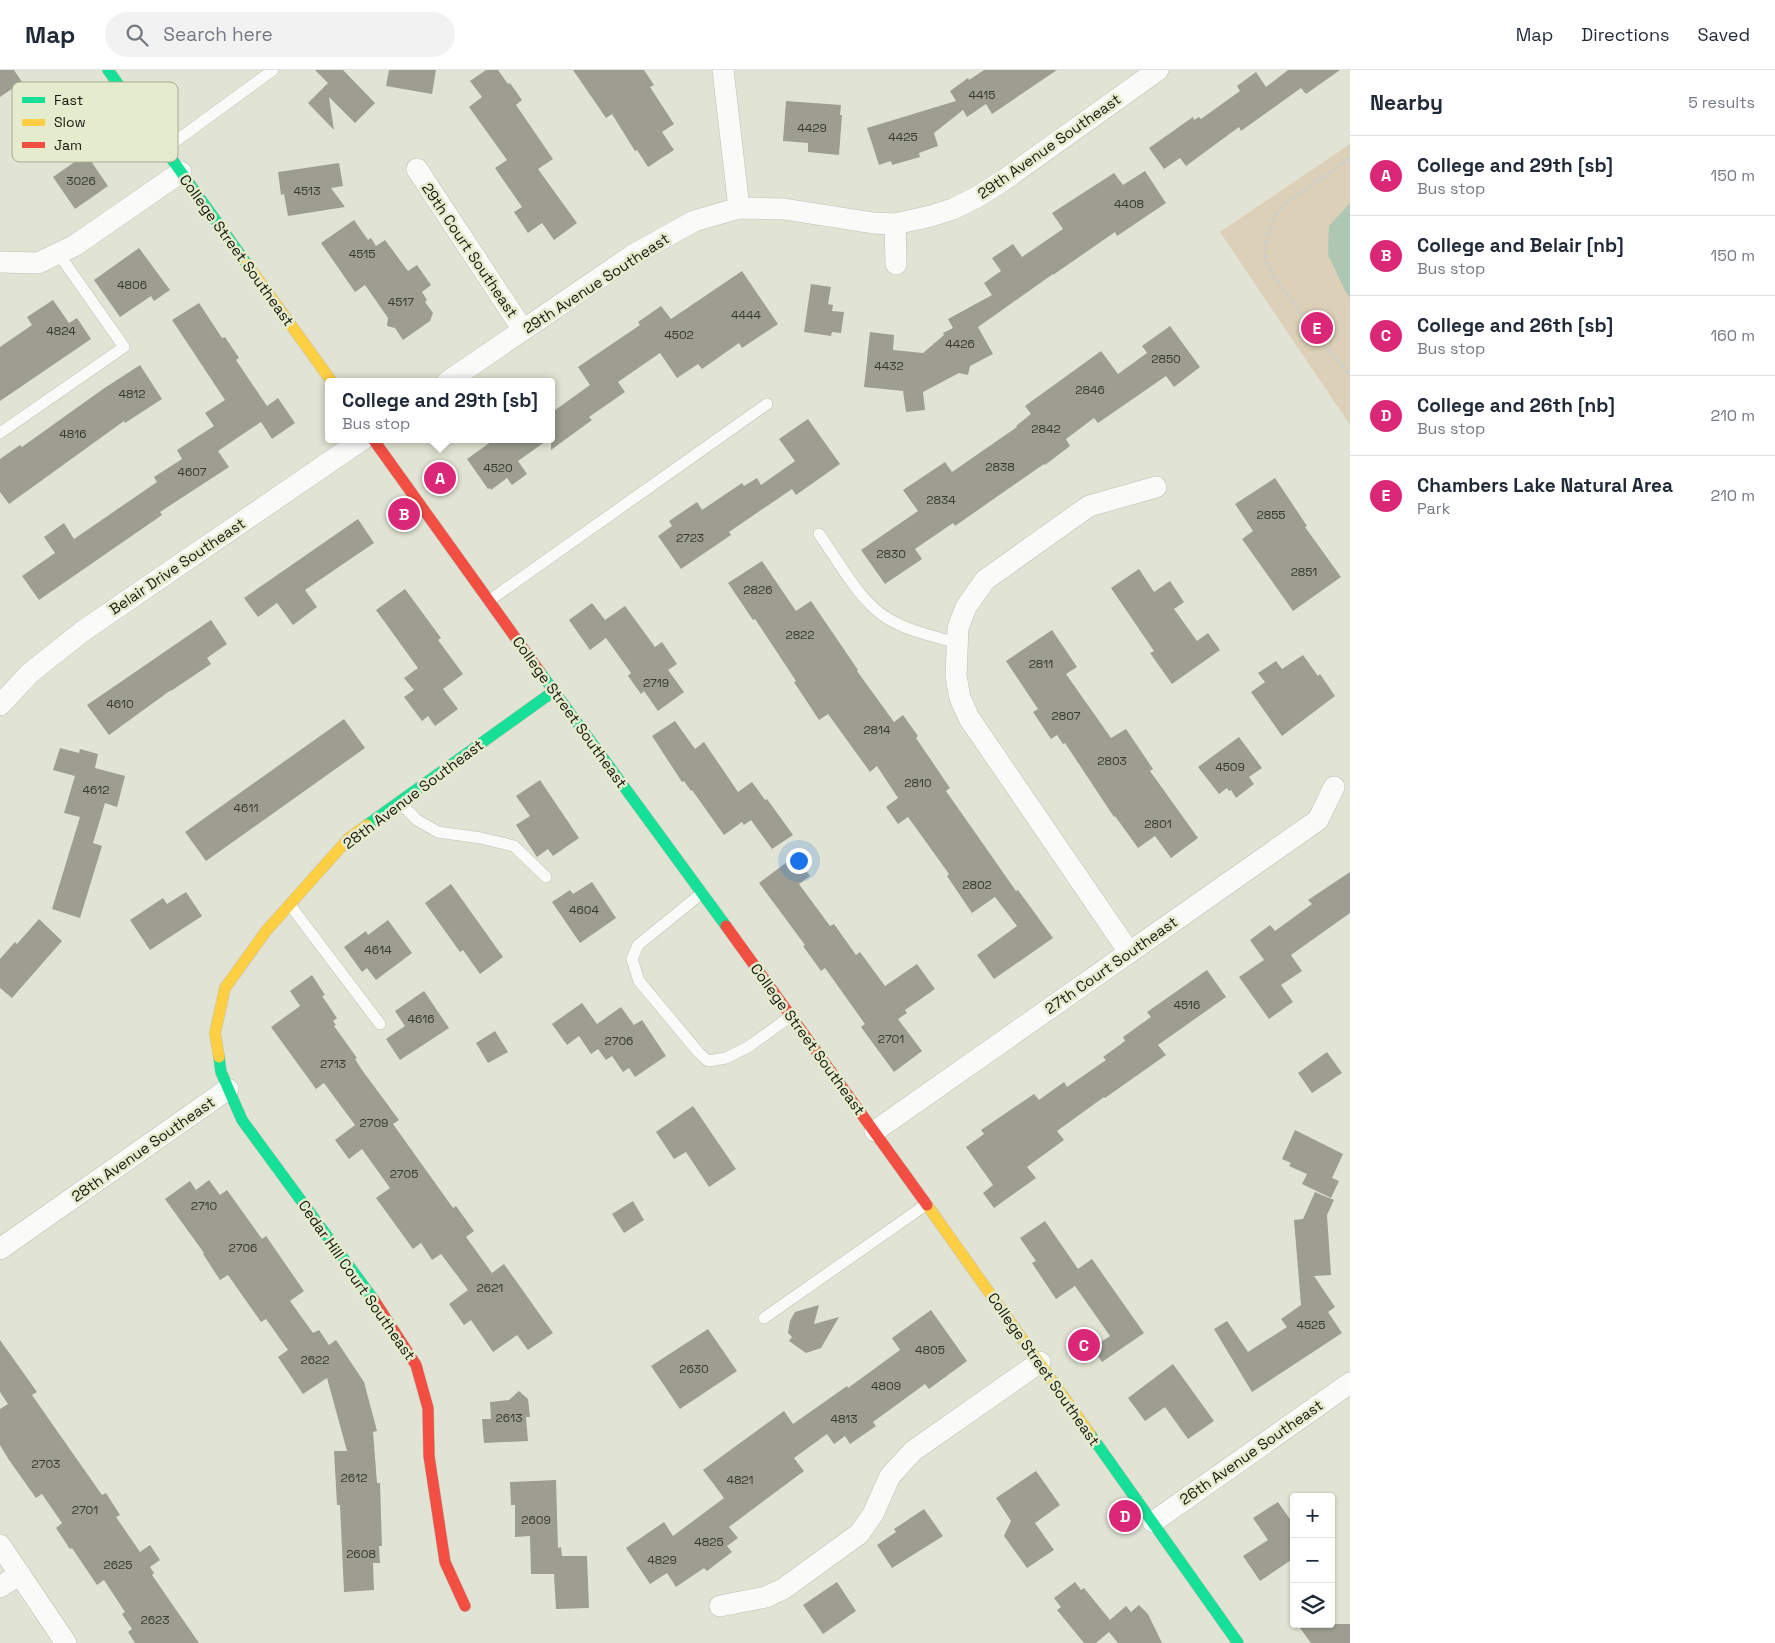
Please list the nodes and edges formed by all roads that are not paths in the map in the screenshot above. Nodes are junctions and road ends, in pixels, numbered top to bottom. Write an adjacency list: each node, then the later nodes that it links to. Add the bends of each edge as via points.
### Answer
1 (108, 70): 5 (main road, College Street Southeast)
2 (273, 70): 6 (lane)
3 (723, 70): 10 (street)
4 (1158, 70): 11 (street, 29th Avenue Southeast, via 978,197 953,209)
5 (117, 82)
6 (178, 139)
7 (174, 162): 9 (main road, College Street Southeast)
8 (416, 169): 15 (street, 29th Court Southeast)
9 (181, 172): 12 (street, via 81,241); 16 (main road, College Street Southeast)
10 (739, 208): 11 (street, 29th Avenue Southeast, via 784,209); 15 (street, 29th Avenue Southeast, via 694,221 633,255)
11 (895, 224): 14 (street)
12 (58, 253): 13 (street, via 38,262); 19 (lane, via 124,347)
13 (0, 262)
14 (896, 264)
15 (523, 330): 17 (street, 29th Avenue Southeast)
16 (329, 378)
17 (454, 378)
18 (767, 404): 24 (lane)
19 (0, 433)
20 (357, 443): 27 (street, Belair Drive Southeast, via 83,631 30,673)
21 (376, 443): 24 (main road, College Street Southeast)
22 (1156, 487): 25 (street, via 1089,506 984,580 966,608 958,628)
23 (819, 534): 25 (lane, via 861,594 886,618 920,633)
24 (490, 600): 26 (main road, College Street Southeast)
25 (957, 643): 33 (street, via 956,676 968,718)
26 (554, 691): 29 (main road, 28th Avenue Southeast); 31 (main road, College Street Southeast)
27 (0, 705)
28 (1334, 787): 33 (street, 27th Court Southeast, via 1318,820)
29 (399, 802): 30 (lane, via 417,820 438,832 514,846); 32 (main road, 28th Avenue Southeast, via 349,838)
30 (546, 877)
31 (702, 894): 34 (main road, College Street Southeast); 34 (lane, via 638,945 632,958 639,981 708,1061 726,1058 748,1047)
32 (290, 905): 35 (lane); 36 (main road, 28th Avenue Southeast, via 225,988 214,1033 221,1072)
33 (1129, 952): 37 (street, 27th Court Southeast)
34 (791, 1016): 37 (main road, College Street Southeast)
35 (380, 1024)
36 (228, 1089): 39 (street, 28th Avenue Southeast); 47 (main road, Cedar Hill Court Southeast, via 242,1120 367,1291 416,1365 428,1408 429,1456 445,1562)
37 (875, 1131): 38 (main road, College Street Southeast)
38 (927, 1204): 40 (lane); 41 (main road, College Street Southeast)
39 (0, 1249)
40 (764, 1318)
41 (1040, 1362): 43 (main road, College Street Southeast); 48 (street, via 913,1451 890,1476 873,1514 859,1534 783,1589 766,1597)
42 (1350, 1383): 43 (street, 26th Avenue Southeast)
43 (1152, 1522): 50 (main road, College Street Southeast)
44 (0, 1546): 45 (street)
45 (20, 1574): 46 (street); 49 (street)
46 (0, 1587)
47 (465, 1606)
48 (720, 1606)
49 (66, 1643)
50 (1238, 1643)

